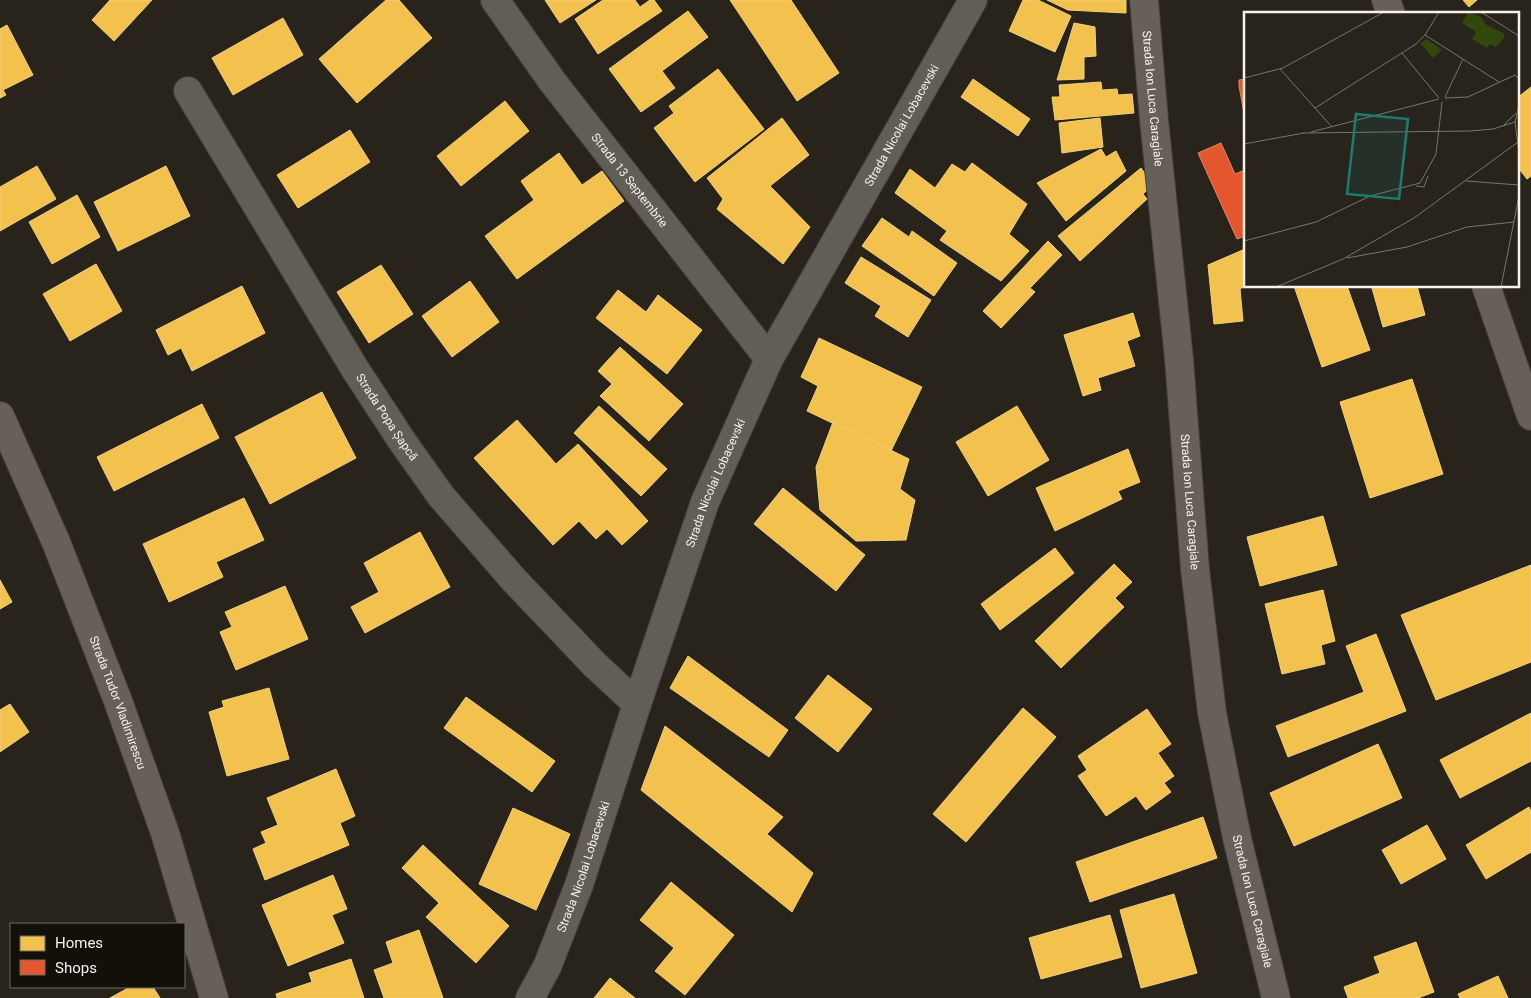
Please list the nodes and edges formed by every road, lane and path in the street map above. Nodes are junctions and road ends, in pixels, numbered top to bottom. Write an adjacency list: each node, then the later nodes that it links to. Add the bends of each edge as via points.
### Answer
1 (494, 0): 8 (street, Strada 13 Septembrie, via 552,81)
2 (973, 0): 8 (street, Strada Nicolai Lobacevski)
3 (1144, 0): 14 (main road, Strada Ion Luca Caragiale, via 1195,569 1212,713 1237,838)
4 (1386, 0): 5 (main road)
5 (1390, 12)
6 (188, 91): 11 (street, Strada Popa Șapcă, via 355,368 441,496 514,580)
7 (1487, 288): 10 (main road)
8 (769, 359): 11 (street, Strada Nicolai Lobacevski, via 705,502)
9 (0, 416): 12 (main road, Strada Tudor Vladimirescu, via 56,542 118,701 165,833)
10 (1531, 416)
11 (637, 704): 13 (street, Strada Nicolai Lobacevski, via 580,885 547,968)
12 (214, 998)
13 (530, 998)
14 (1276, 998)

